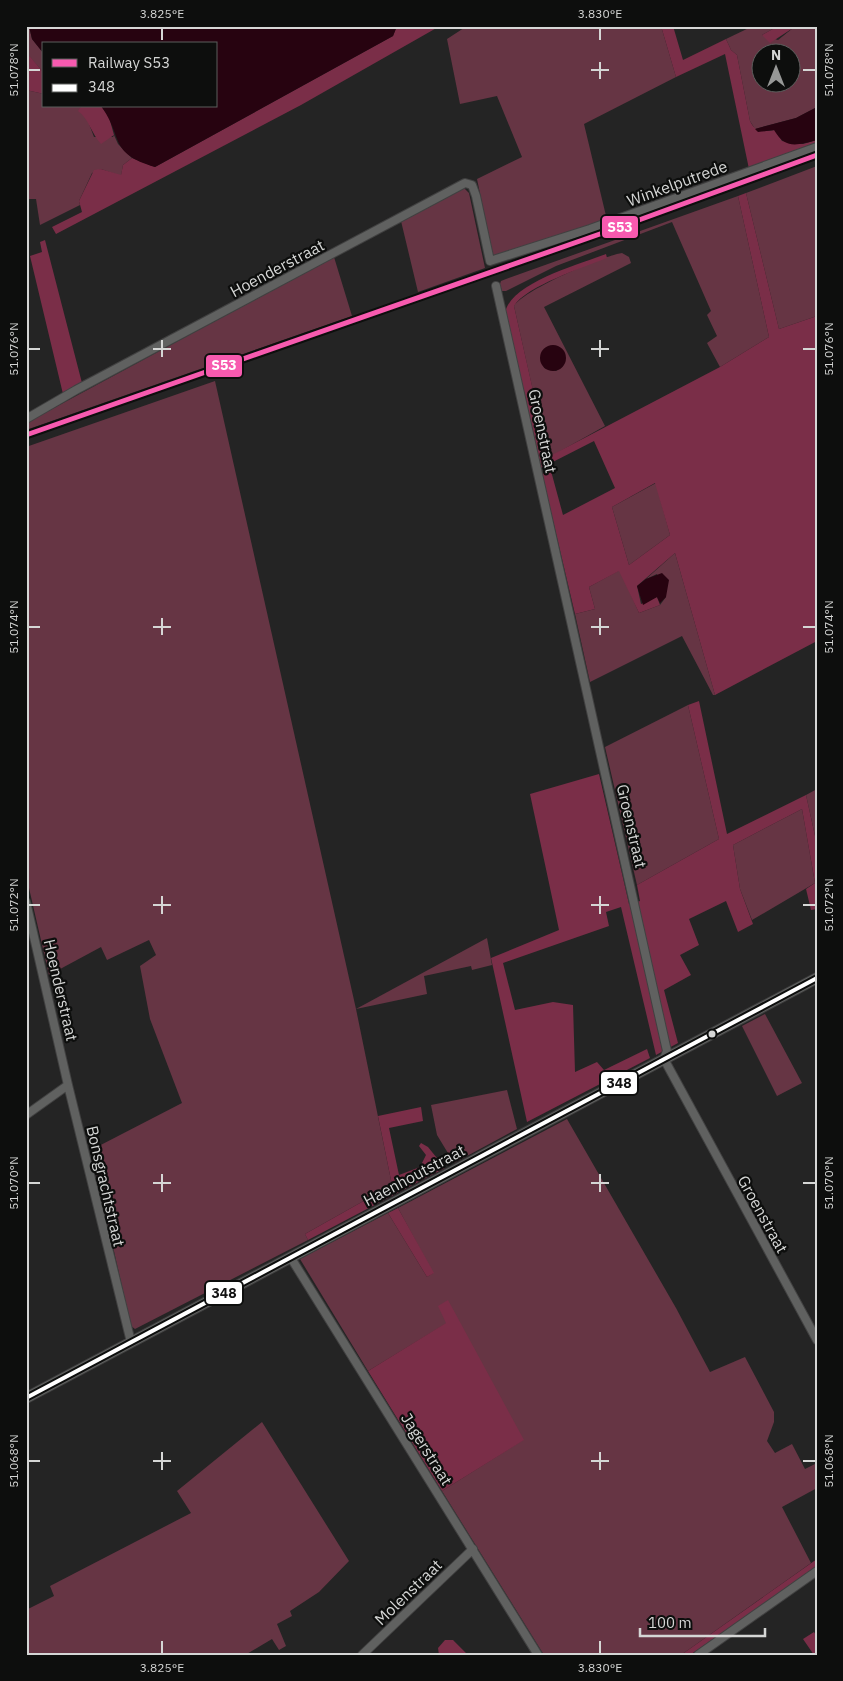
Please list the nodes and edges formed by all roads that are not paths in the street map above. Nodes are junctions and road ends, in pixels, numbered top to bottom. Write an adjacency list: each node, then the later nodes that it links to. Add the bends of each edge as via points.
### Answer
1 (817, 147): 2 (street, Winkelputrede)
2 (490, 262): 4 (street, Hoenderstraat, via 476,196 472,185 465,184)
3 (496, 286): 7 (street, Groenstraat, via 667,1051)
4 (26, 419)
5 (26, 902): 8 (street, Hoenderstraat)
6 (817, 978): 7 (street, Haenhoutstraat)
7 (664, 1059): 10 (street, Haenhoutstraat); 11 (street, Groenstraat)
8 (68, 1085): 9 (street); 12 (street, Bonsgrachtstraat)
9 (26, 1115)
10 (291, 1258): 12 (street, Haenhoutstraat); 14 (street, Jagerstraat)
11 (817, 1340)
12 (131, 1342): 13 (street, Haenhoutstraat)
13 (26, 1398)
14 (473, 1549): 16 (street, Molenstraat); 17 (street, Jagerstraat)
15 (817, 1571): 18 (street)
16 (362, 1655)
17 (538, 1655)
18 (698, 1655)

